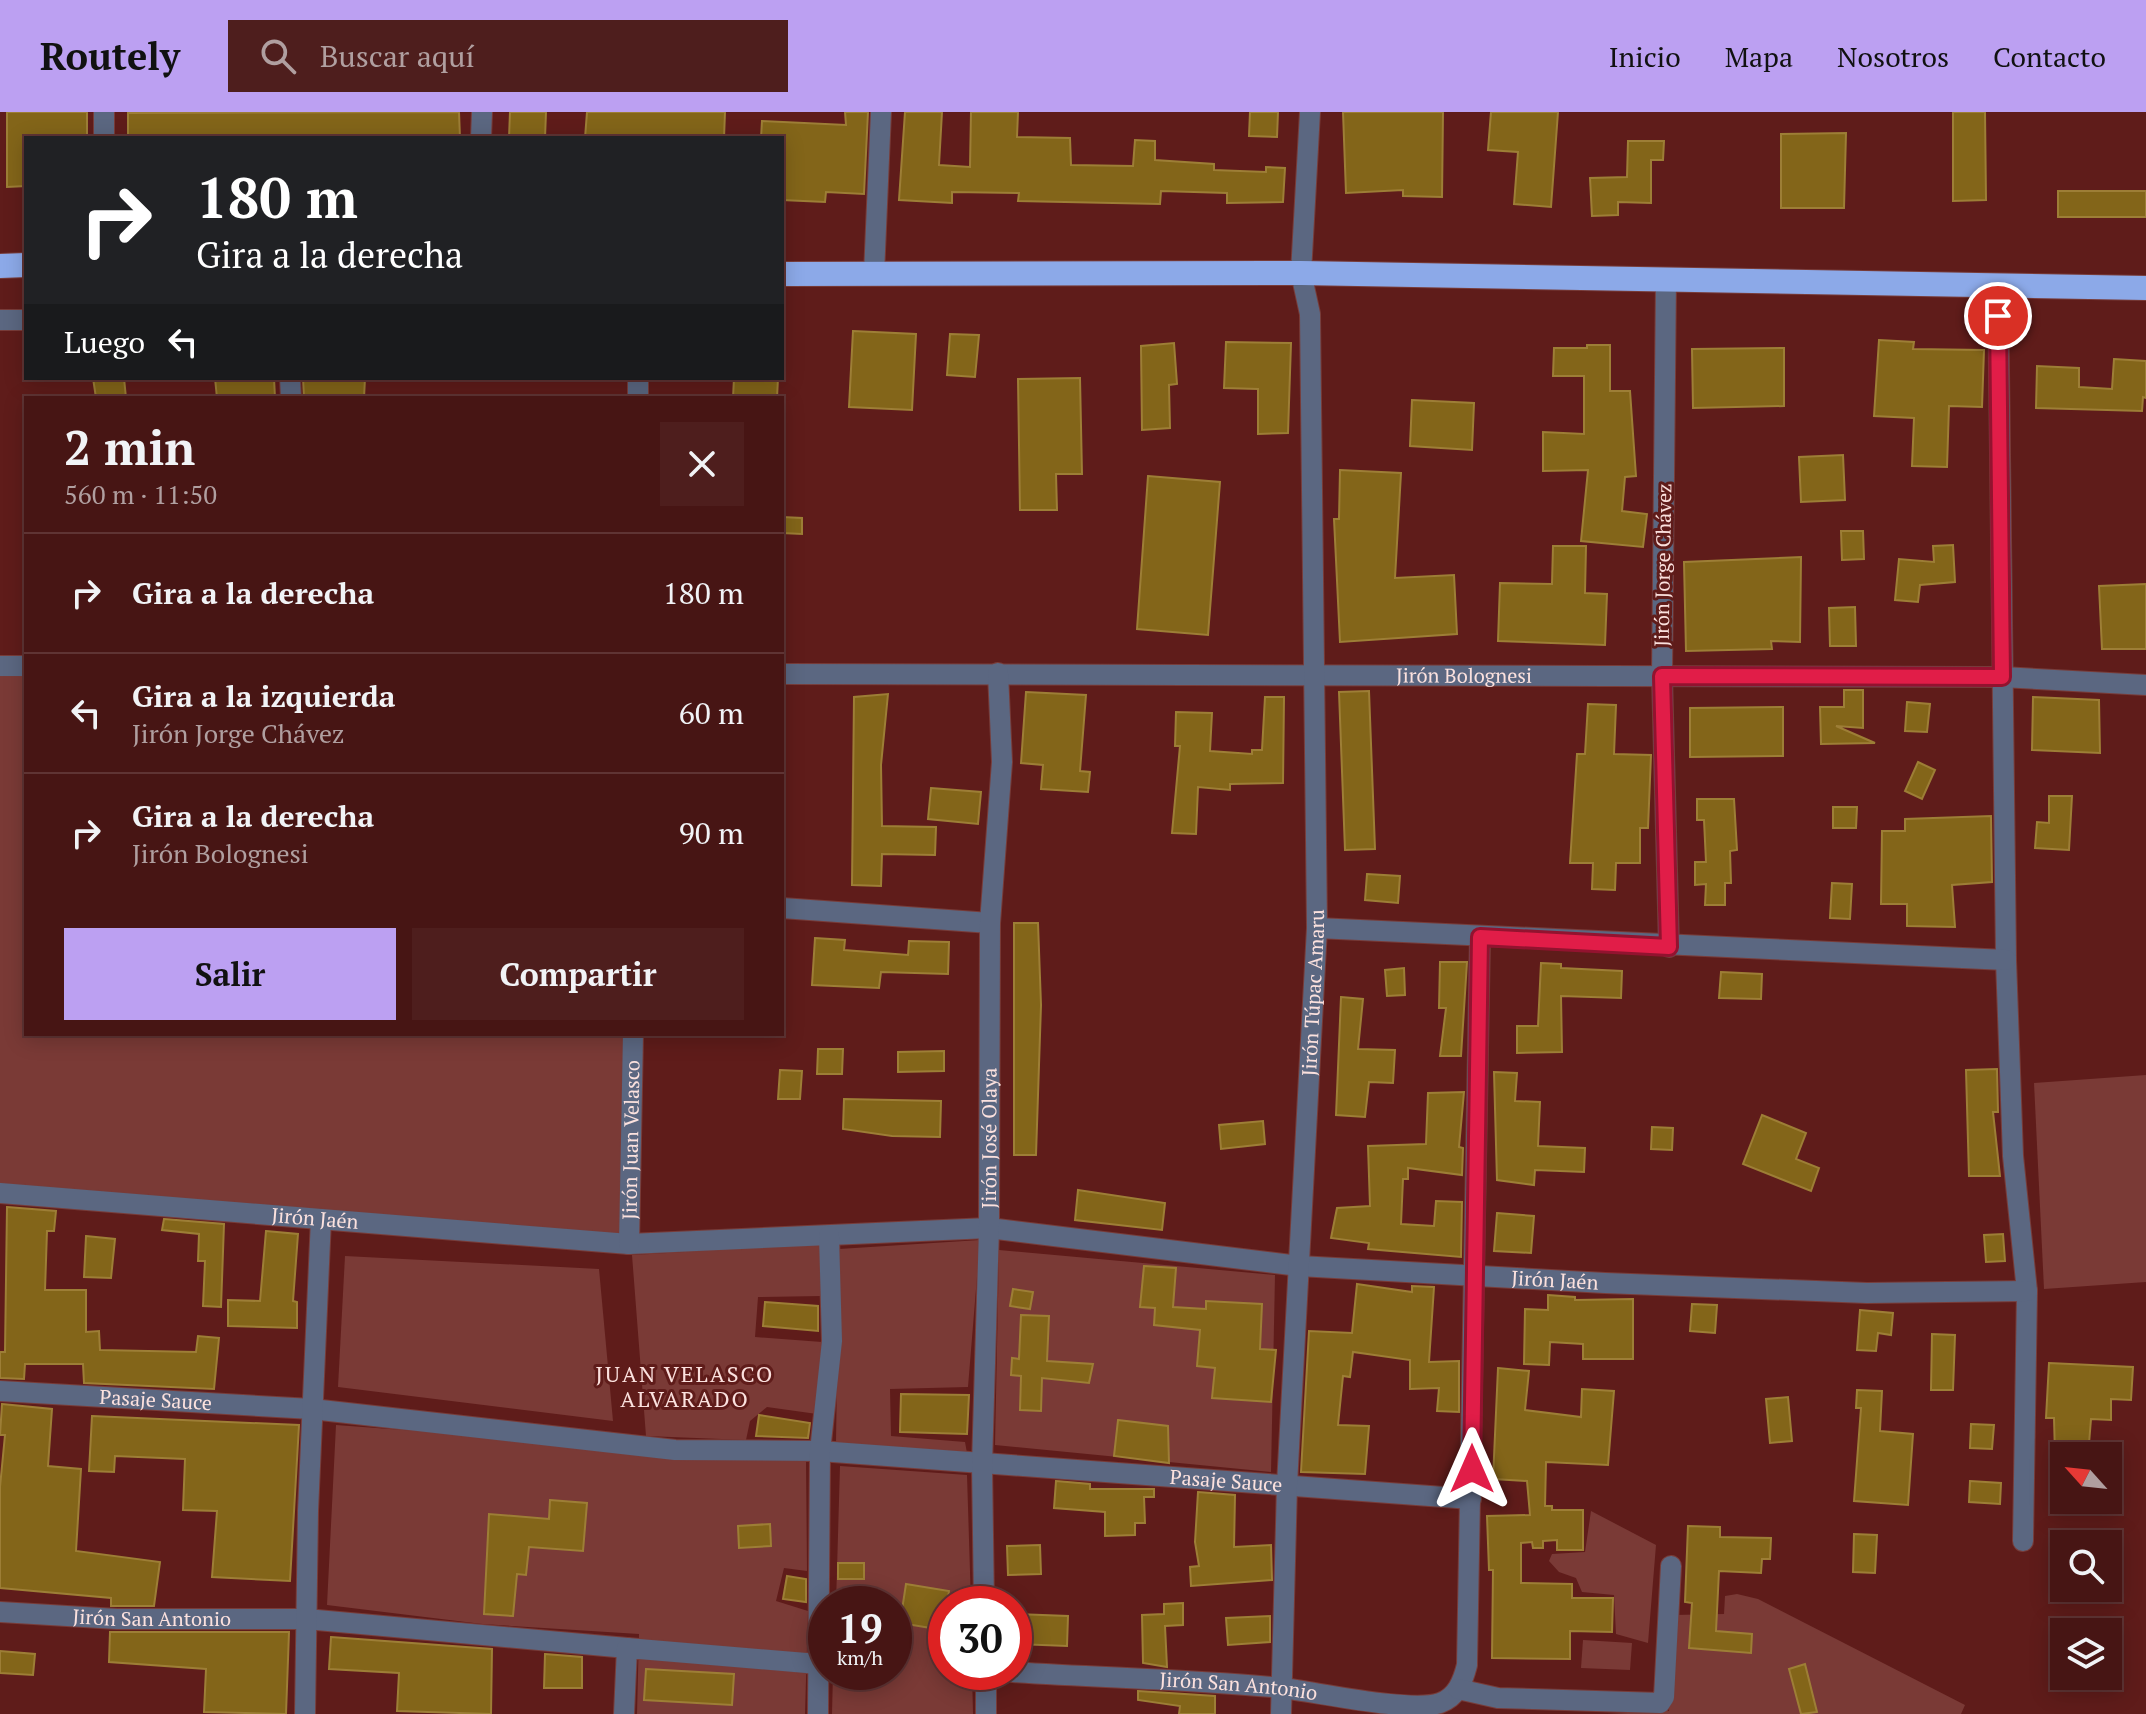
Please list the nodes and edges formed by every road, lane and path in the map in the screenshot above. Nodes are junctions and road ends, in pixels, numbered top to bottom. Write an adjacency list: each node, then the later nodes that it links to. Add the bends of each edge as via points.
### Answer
1 (104, 112): 5 (street)
2 (482, 112): 6 (street)
3 (881, 112): 11 (street)
4 (1310, 112): 9 (street, Jirón Túpac Amaru)
5 (104, 136)
6 (481, 136)
7 (24, 265): 8 (highway)
8 (0, 266)
9 (1301, 273): 11 (highway); 12 (highway); 19 (street, Jirón Túpac Amaru, via 1310,314)
10 (784, 274): 11 (highway)
11 (874, 274)
12 (1666, 278): 13 (highway); 22 (street, Jirón Jorge Chávez)
13 (1998, 285): 14 (highway); 23 (street)
14 (2146, 288)
15 (0, 320): 16 (street)
16 (24, 320)
17 (0, 666): 18 (street)
18 (24, 666)
19 (1315, 672): 20 (street, Jirón Bolognesi); 22 (street, Jirón Bolognesi); 27 (street, Jirón Túpac Amaru)
20 (998, 673): 21 (street, Jirón Bolognesi); 26 (street, Jirón José Olaya, via 1002,762)
21 (784, 674)
22 (1662, 676): 23 (street, Jirón Bolognesi); 29 (street, Jirón Jorge Chávez)
23 (2002, 677): 24 (street, Jirón Bolognesi); 30 (street)
24 (2146, 685)
25 (784, 908): 26 (street)
26 (990, 923): 34 (street, Jirón José Olaya)
27 (1317, 928): 28 (street); 37 (street, Jirón Túpac Amaru)
28 (1480, 937): 29 (street); 38 (street)
29 (1669, 947): 30 (street)
30 (2006, 960): 39 (street, via 2013,1156)
31 (633, 1036): 36 (street, Jirón Juan Velasco)
32 (0, 1193): 33 (street, Jirón Jaén)
33 (321, 1219): 36 (street, Jirón Jaén); 41 (street)
34 (989, 1228): 35 (street, Jirón Jaén); 37 (street, Jirón Jaén); 43 (street, Jirón José Olaya)
35 (829, 1236): 36 (street, Jirón Jaén); 42 (street, via 832,1341)
36 (629, 1244)
37 (1299, 1266): 38 (street, Jirón Jaén); 44 (street, Jirón Túpac Amaru)
38 (1475, 1276): 39 (street, Jirón Jaén, via 1867,1293); 45 (street)
39 (2027, 1291): 46 (street)
40 (0, 1391): 41 (street, Pasaje Sauce)
41 (312, 1409): 42 (street, Pasaje Sauce, via 675,1450); 51 (street)
42 (820, 1451): 43 (street, Pasaje Sauce); 48 (street)
43 (982, 1465): 44 (street, Pasaje Sauce); 49 (street, Jirón José Olaya)
44 (1287, 1485): 45 (street, Pasaje Sauce); 55 (street, Jirón Túpac Amaru)
45 (1471, 1499): 56 (street, via 1467,1665)
46 (2023, 1541)
47 (1671, 1566): 56 (street, via 1660,1703 1498,1698)
48 (819, 1586)
49 (984, 1586)
50 (0, 1612): 51 (street, Jirón San Antonio, via 117,1619)
51 (306, 1619): 52 (street, Jirón San Antonio); 59 (street)
52 (627, 1648): 53 (street, Jirón San Antonio); 60 (street)
53 (808, 1663)
54 (1032, 1673): 55 (street, Jirón San Antonio)
55 (1282, 1688): 56 (street, Jirón San Antonio, via 1429,1705); 63 (street, Jirón Túpac Amaru)
56 (1458, 1689)
57 (818, 1690): 61 (street)
58 (986, 1690): 62 (street)
59 (305, 1714)
60 (624, 1714)
61 (818, 1714)
62 (986, 1714)
63 (1281, 1714)

